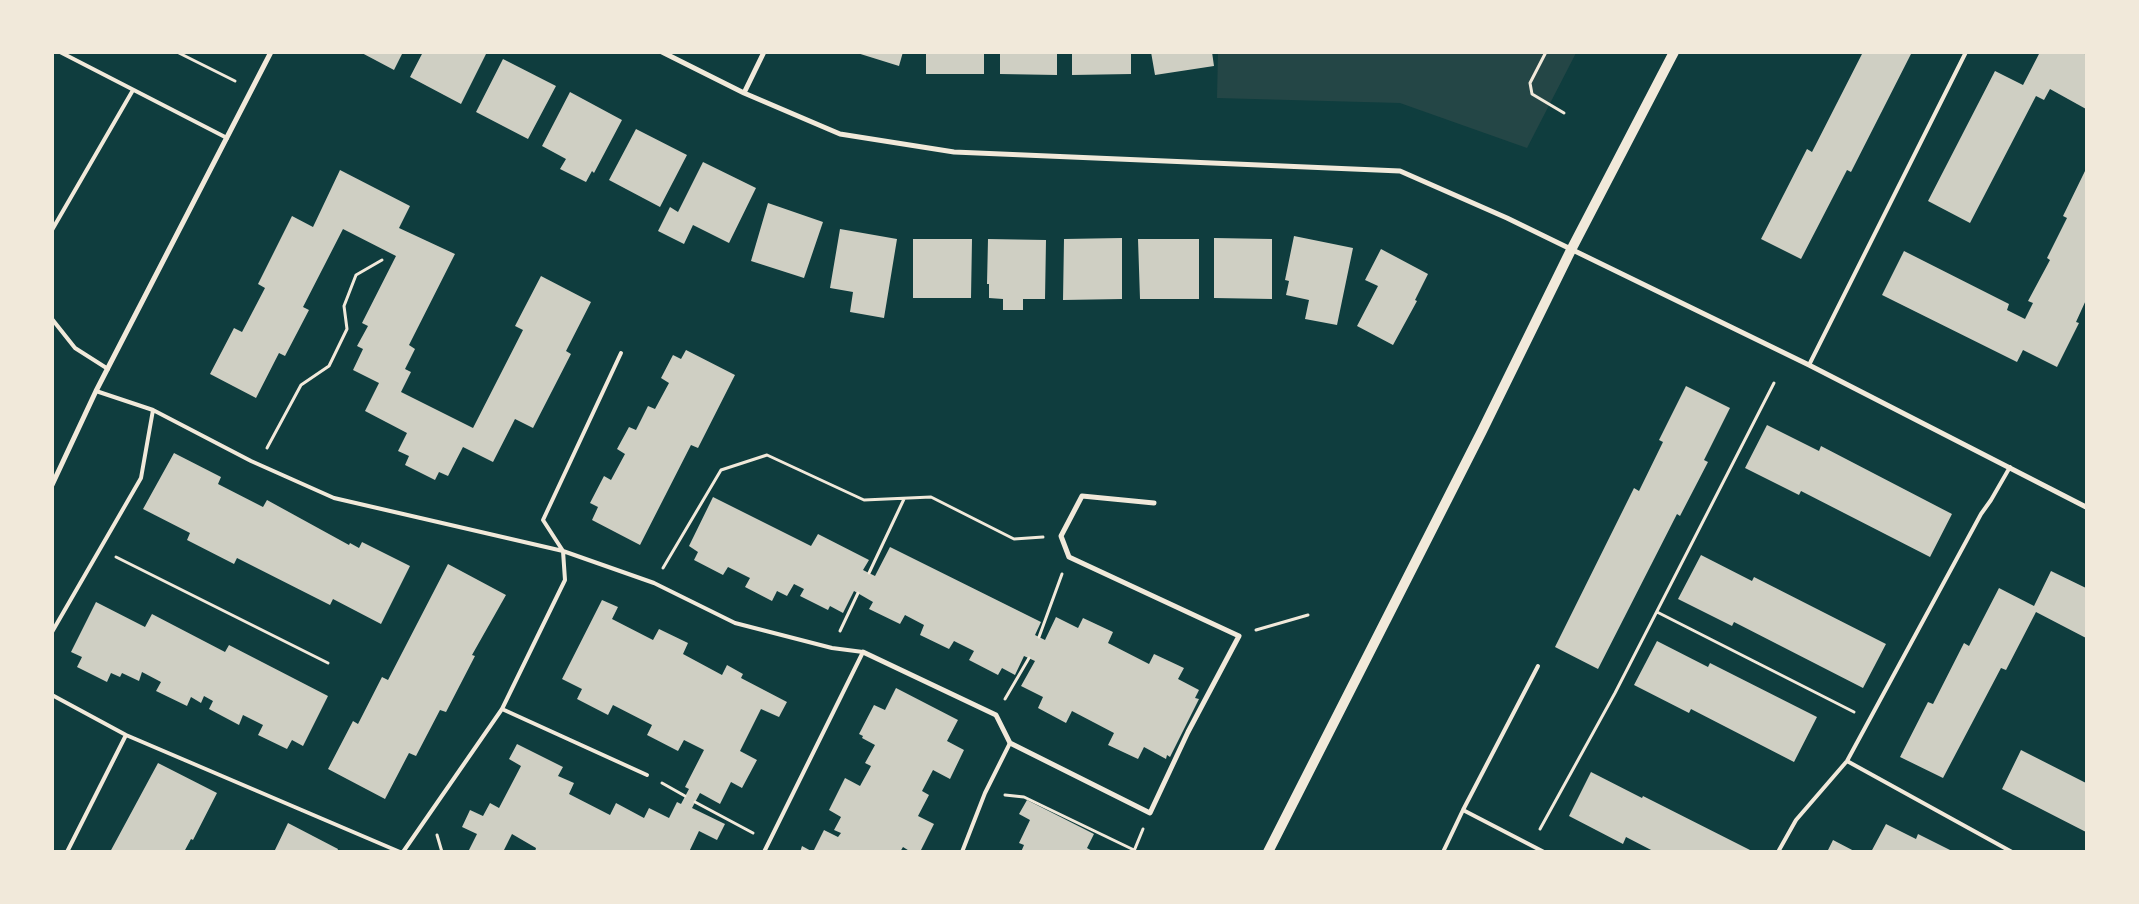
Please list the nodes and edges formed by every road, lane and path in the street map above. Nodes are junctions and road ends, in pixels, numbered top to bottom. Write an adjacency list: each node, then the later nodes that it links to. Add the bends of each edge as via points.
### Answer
1 (60, 52): 10 (lane)
2 (177, 52): 9 (path)
3 (271, 52): 9 (street)
4 (662, 52): 11 (street)
5 (764, 52): 11 (street)
6 (1546, 52): 12 (path, via 1530,83 1532,94)
7 (1674, 52): 15 (main road)
8 (1966, 52): 19 (lane)
9 (252, 88): 13 (street)
10 (132, 90): 13 (lane); 14 (lane)
11 (744, 93): 15 (street, via 840,134 954,152 1400,171)
12 (1564, 113)
13 (226, 138): 20 (street)
14 (52, 230)
15 (1571, 250): 19 (street); 66 (main road)
16 (382, 260): 24 (path, via 356,275 344,306 347,330 329,366 301,384)
17 (52, 319): 20 (lane, via 76,348)
18 (621, 352): 32 (lane, via 543,520)
19 (1809, 365): 25 (street)
20 (108, 369): 22 (street)
21 (1774, 383): 37 (path)
22 (96, 391): 23 (lane); 26 (street)
23 (153, 410): 24 (lane); 31 (lane, via 140,478)
24 (258, 464): 32 (lane, via 334,498)
25 (2010, 467): 29 (street); 53 (lane, via 1981,514)
26 (52, 485)
27 (904, 499): 30 (path, via 931,496 1014,539); 34 (path); 35 (path, via 864,500 767,455 721,470)
28 (1154, 502): 30 (street, via 1082,496)
29 (2086, 507)
30 (1061, 536): 33 (street)
31 (101, 549): 39 (lane); 45 (path)
32 (563, 551): 35 (lane); 48 (lane, via 565,580)
33 (1069, 557): 40 (street); 41 (path)
34 (869, 573)
35 (654, 583): 42 (lane, via 735,623)
36 (858, 593): 42 (path)
37 (1656, 612): 49 (path); 60 (path)
38 (1308, 615): 40 (path)
39 (52, 632)
40 (1239, 636): 52 (street, via 1150,813)
41 (1039, 637)
42 (832, 648): 43 (lane)
43 (863, 652): 50 (street); 59 (lane)
44 (1028, 658): 50 (path)
45 (328, 663)
46 (1538, 666): 58 (lane)
47 (52, 695): 51 (lane)
48 (502, 709): 54 (lane); 63 (lane)
49 (1857, 714)
50 (996, 715): 52 (street)
51 (126, 735): 62 (lane); 63 (lane)
52 (1010, 743): 55 (lane)
53 (1847, 761): 69 (lane, via 1796,820); 70 (lane)
54 (647, 775): 56 (path)
55 (985, 793): 61 (path, via 1024,797); 65 (lane)
56 (685, 796)
57 (695, 802): 59 (path)
58 (1464, 810): 60 (lane); 67 (lane)
59 (769, 842): 64 (lane)
60 (1532, 845): 68 (lane)
61 (1134, 850)
62 (67, 852)
63 (401, 852)
64 (764, 852)
65 (962, 852)
66 (1268, 852)
67 (1443, 852)
68 (1544, 852)
69 (1778, 852)
70 (2012, 852)

